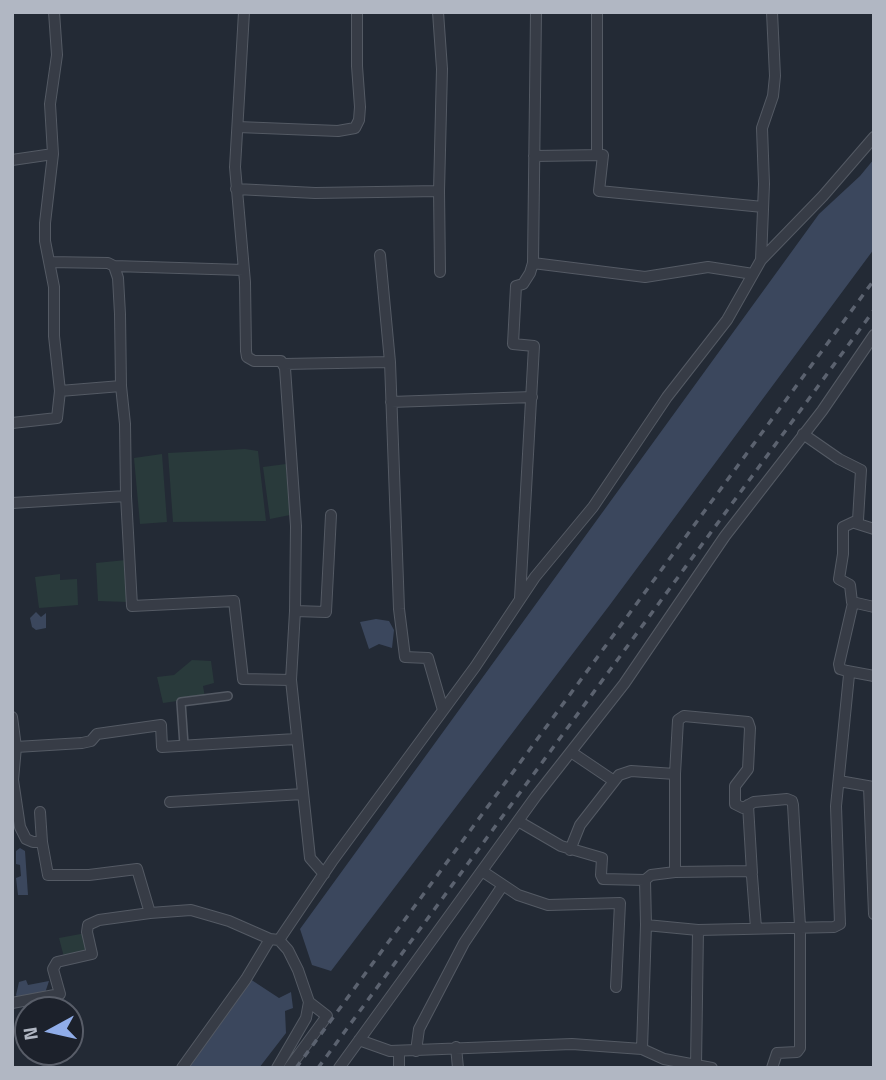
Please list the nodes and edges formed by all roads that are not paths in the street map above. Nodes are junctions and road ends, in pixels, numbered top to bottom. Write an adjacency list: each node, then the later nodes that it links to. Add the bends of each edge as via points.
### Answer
1 (54, 12): 10 (street)
2 (244, 12): 8 (street)
3 (357, 12): 8 (street, via 360,107 355,128)
4 (438, 12): 15 (street, via 442,69)
5 (536, 12): 12 (street)
6 (597, 12): 11 (street)
7 (772, 12): 16 (street, via 775,76 762,128)
8 (239, 127): 14 (street)
9 (874, 137): 18 (street)
10 (53, 154): 13 (street); 19 (street, via 45,223)
11 (597, 155): 12 (street); 16 (street, via 603,155 599,191)
12 (534, 156): 20 (street)
13 (12, 160)
14 (236, 189): 15 (street); 22 (street)
15 (439, 191): 23 (street)
16 (763, 206): 18 (street)
17 (380, 255): 26 (street)
18 (761, 260): 24 (street)
19 (49, 262): 21 (street); 29 (street)
20 (533, 263): 24 (street, via 646,277 708,267); 30 (street, via 523,284 516,286 513,344 534,346)
21 (114, 266): 22 (street); 28 (street)
22 (244, 270): 27 (street, via 247,357)
23 (440, 272)
24 (753, 274): 39 (street, via 727,320 667,397 593,507)
25 (874, 335): 33 (street)
26 (390, 362): 27 (street); 31 (street)
27 (284, 364): 42 (street, via 296,526)
28 (121, 386): 29 (street); 34 (street)
29 (60, 391): 32 (street, via 57,418)
30 (532, 397): 31 (street); 39 (street)
31 (391, 402): 47 (street, via 405,657 428,658)
32 (12, 424)
33 (803, 434): 37 (street, via 861,470); 52 (street)
34 (126, 496): 35 (street); 45 (street, via 132,606 234,601 243,679)
35 (12, 503)
36 (331, 515): 42 (street, via 326,612)
37 (855, 523): 38 (street); 40 (street, via 844,527 839,579 850,585)
38 (874, 529)
39 (520, 598): 47 (street)
40 (853, 603): 41 (street); 43 (street, via 839,664)
41 (874, 607)
42 (295, 611): 45 (street)
43 (847, 671): 44 (street); 55 (street)
44 (874, 676)
45 (291, 680): 49 (street)
46 (228, 696): 50 (street, via 181,702)
47 (443, 710): 67 (street)
48 (12, 717): 51 (street)
49 (296, 738): 50 (street); 57 (street)
50 (184, 745): 51 (street, via 162,747 161,724 97,734 82,743)
51 (16, 747): 62 (street, via 13,780 20,827 26,839)
52 (571, 752): 54 (street); 61 (street)
53 (675, 774): 54 (street, via 631,771); 59 (street, via 680,717 748,723 748,769 735,786 734,800 739,807); 65 (street)
54 (614, 781): 63 (street, via 580,825)
55 (839, 781): 56 (street); 73 (street, via 840,924)
56 (871, 787): 71 (street, via 868,813)
57 (303, 794): 58 (street); 67 (street, via 310,858)
58 (170, 802)
59 (748, 805): 66 (street); 73 (street, via 792,801)
60 (40, 812): 62 (street)
61 (518, 821): 63 (street); 64 (street)
62 (42, 842): 70 (street, via 48,876 137,869)
63 (570, 850): 68 (street, via 602,858 603,879)
64 (482, 871): 69 (street); 80 (street)
65 (675, 872): 66 (street); 68 (street)
66 (752, 873): 74 (street)
67 (324, 874): 76 (street)
68 (645, 880): 72 (street)
69 (503, 885): 77 (street, via 548,905 621,903); 84 (street, via 464,943 425,1017)
70 (150, 913): 76 (street, via 191,910); 79 (street, via 88,925 92,954 57,962 53,969 60,994)
71 (874, 914)
72 (646, 925): 75 (street); 82 (street)
73 (800, 926): 74 (street); 94 (street, via 800,1048 777,1053)
74 (756, 928): 75 (street)
75 (698, 930): 86 (street)
76 (274, 940): 78 (street, via 288,950); 87 (street)
77 (616, 987)
78 (309, 1002): 88 (street, via 306,1018); 89 (street, via 327,1016)
79 (12, 1003)
80 (359, 1040): 83 (street); 90 (street)
81 (456, 1047): 82 (street, via 572,1044); 84 (street); 92 (street)
82 (642, 1049): 85 (street)
83 (399, 1051): 84 (street); 91 (street)
84 (416, 1051)
85 (678, 1065): 86 (street)
86 (696, 1066): 93 (street)
87 (182, 1068)
88 (277, 1068)
89 (289, 1068)
90 (339, 1068)
91 (399, 1068)
92 (458, 1068)
93 (712, 1068)
94 (772, 1068)

